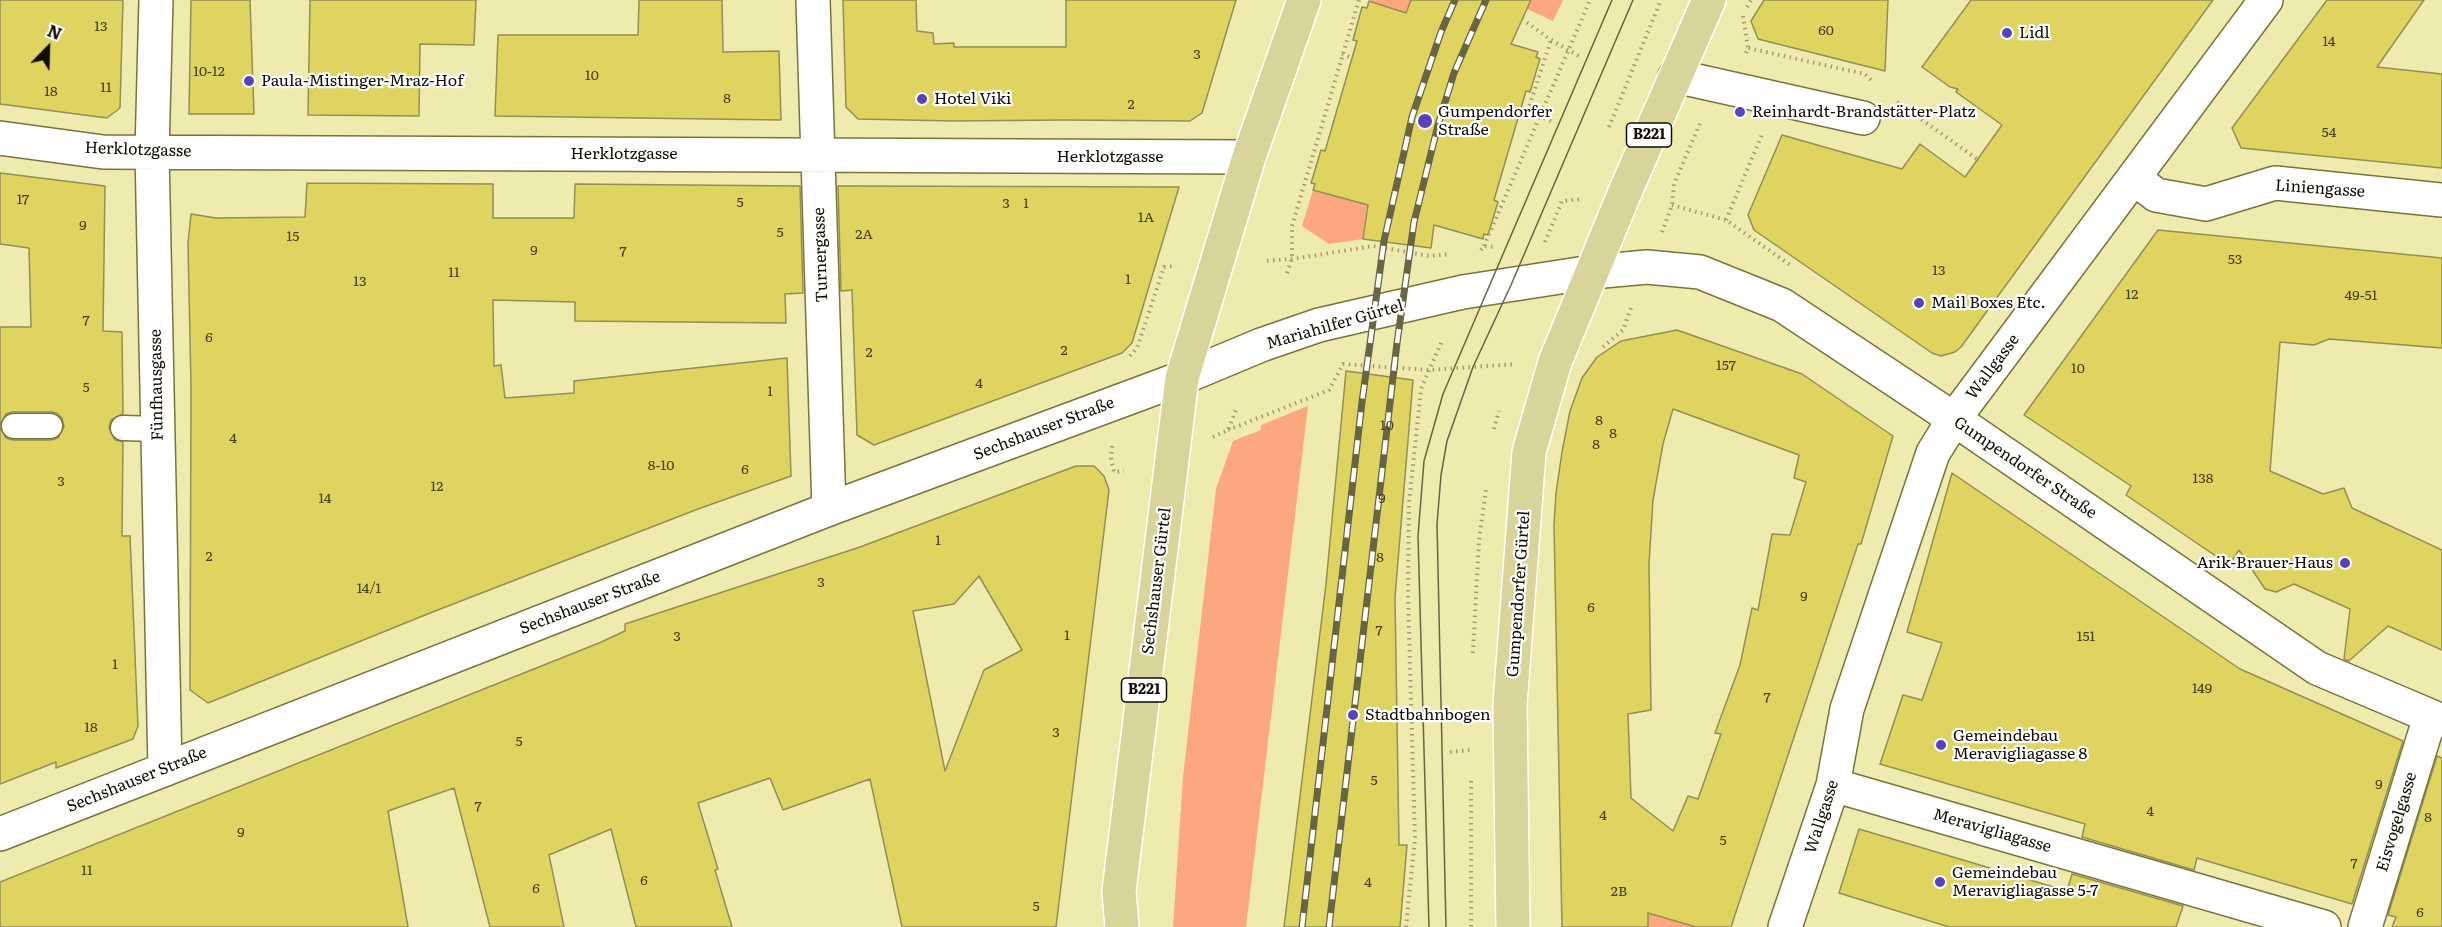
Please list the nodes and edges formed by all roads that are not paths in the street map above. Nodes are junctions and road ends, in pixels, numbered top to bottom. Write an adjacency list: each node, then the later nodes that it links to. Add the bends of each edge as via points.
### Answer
1 (156, 0): 9 (street, Fünfhausgasse)
2 (813, 0): 10 (street, Turnergasse)
3 (1304, 0): 11 (main road, B221)
4 (1709, 0): 6 (main road, B221)
5 (2266, 0): 12 (street, Wallgasse)
6 (1675, 76): 7 (street); 14 (main road, B221)
7 (1863, 118)
8 (0, 138): 9 (street, Herklotzgasse, via 103,152)
9 (152, 152): 10 (street, Herklotzgasse); 20 (street, Fünfhausgasse)
10 (817, 154): 11 (street, Herklotzgasse); 21 (street, Turnergasse)
11 (1249, 157): 15 (main road, B221)
12 (2134, 178): 13 (street, Liniengasse, via 2156,195 2206,204 2275,183); 16 (street, Wallgasse)
13 (2442, 201)
14 (1592, 272): 15 (street, Mariahilfer Gürtel, via 1463,292 1324,324); 16 (street, Gumpendorfer Straße, via 1647,267 1700,272 1782,305); 27 (main road, Gumpendorfer Gürtel / B221, via 1555,362 1529,452 1510,705)
15 (1182, 378): 21 (street, Sechshauser Straße); 26 (main road, Sechshauser Gürtel / B221, via 1119,891)
16 (1954, 419): 22 (street, Gumpendorfer Straße, via 2317,668); 24 (street, Wallgasse, via 1933,453 1851,698)
17 (14, 426): 18 (lane)
18 (50, 426)
19 (123, 428): 20 (lane)
20 (158, 429): 23 (street, Fünfhausgasse)
21 (829, 509): 23 (street, Sechshauser Straße)
22 (2436, 719): 30 (street, Eisvogelgasse)
23 (165, 769): 25 (street, Sechshauser Straße)
24 (1833, 785): 28 (street, Wallgasse); 29 (street, Meravigliagasse)
25 (0, 834)
26 (1122, 927)
27 (1513, 927)
28 (1785, 927)
29 (2324, 927)
30 (2365, 927)

